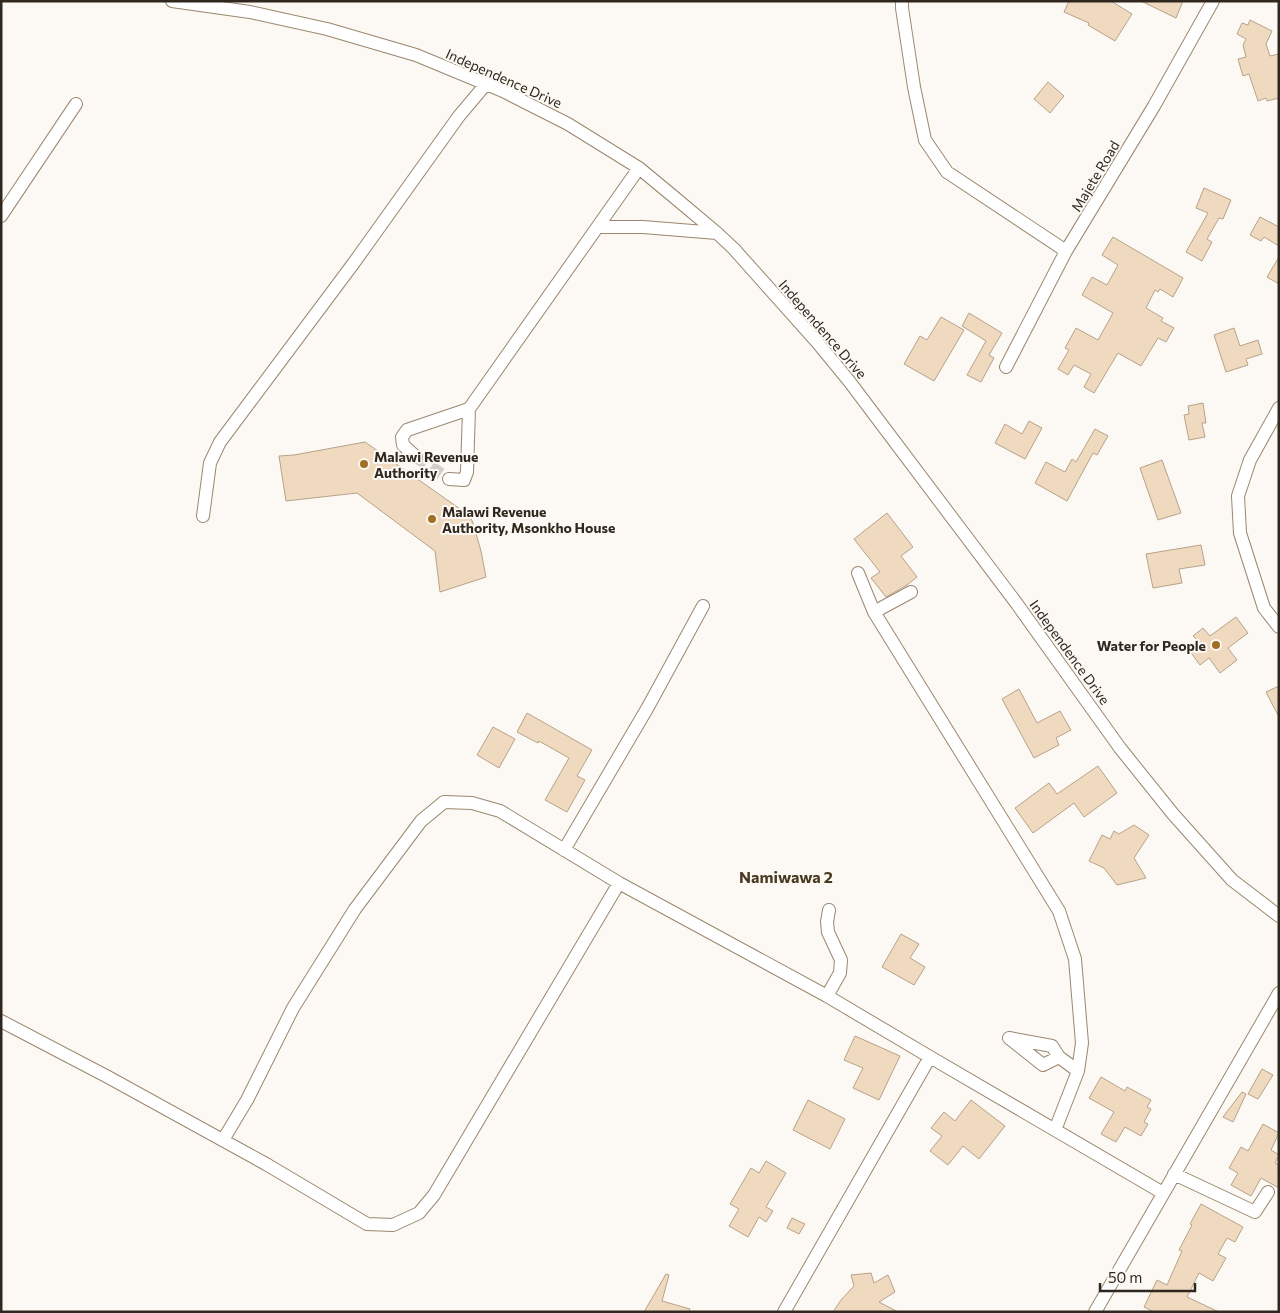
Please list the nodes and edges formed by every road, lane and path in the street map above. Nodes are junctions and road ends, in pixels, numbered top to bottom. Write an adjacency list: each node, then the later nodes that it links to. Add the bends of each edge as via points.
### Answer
1 (172, 1): 4 (street, Independence Drive, via 250,12 327,29 416,55)
2 (902, 1): 10 (street, via 912,78 925,140 946,172)
3 (1213, 1): 10 (street, Majete Road)
4 (486, 84): 6 (street, Independence Drive, via 568,124); 16 (street, via 459,116 220,442 210,463)
5 (76, 104): 7 (street)
6 (639, 168): 8 (street); 9 (street, Independence Drive)
7 (1, 216)
8 (598, 227): 9 (street); 13 (street)
9 (717, 232): 25 (street, Independence Drive, via 849,380 1120,748 1174,814 1232,880)
10 (1066, 251): 11 (street, Majete Road)
11 (1006, 367)
12 (1279, 408): 21 (street, via 1250,460 1238,496 1240,533 1264,608)
13 (469, 409): 14 (street, via 407,430 402,437 403,445); 15 (street, via 468,472 464,480)
14 (416, 457)
15 (448, 479)
16 (204, 516)
17 (858, 573): 20 (street)
18 (911, 592): 20 (street)
19 (703, 606): 22 (street)
20 (874, 612): 31 (street, via 1059,911 1075,960 1082,1043)
21 (1279, 627)
22 (564, 850): 23 (street); 33 (street, via 500,811 472,803 444,802 421,821 355,908 298,1000)
23 (619, 883): 27 (street); 33 (street, via 434,1195 419,1213 393,1225 367,1224)
24 (829, 910): 27 (street, via 828,932 840,960 840,973)
25 (1279, 916)
26 (1279, 993): 34 (street)
27 (828, 996): 29 (street)
28 (1, 1021): 33 (street)
29 (930, 1057): 32 (street); 37 (street)
30 (1059, 1057): 31 (street)
31 (1078, 1071): 32 (street)
32 (1055, 1130): 36 (street)
33 (223, 1140)
34 (1174, 1174): 35 (street, via 1255,1212); 36 (street)
35 (1268, 1192)
36 (1164, 1193): 38 (street)
37 (784, 1312)
38 (1095, 1312)

